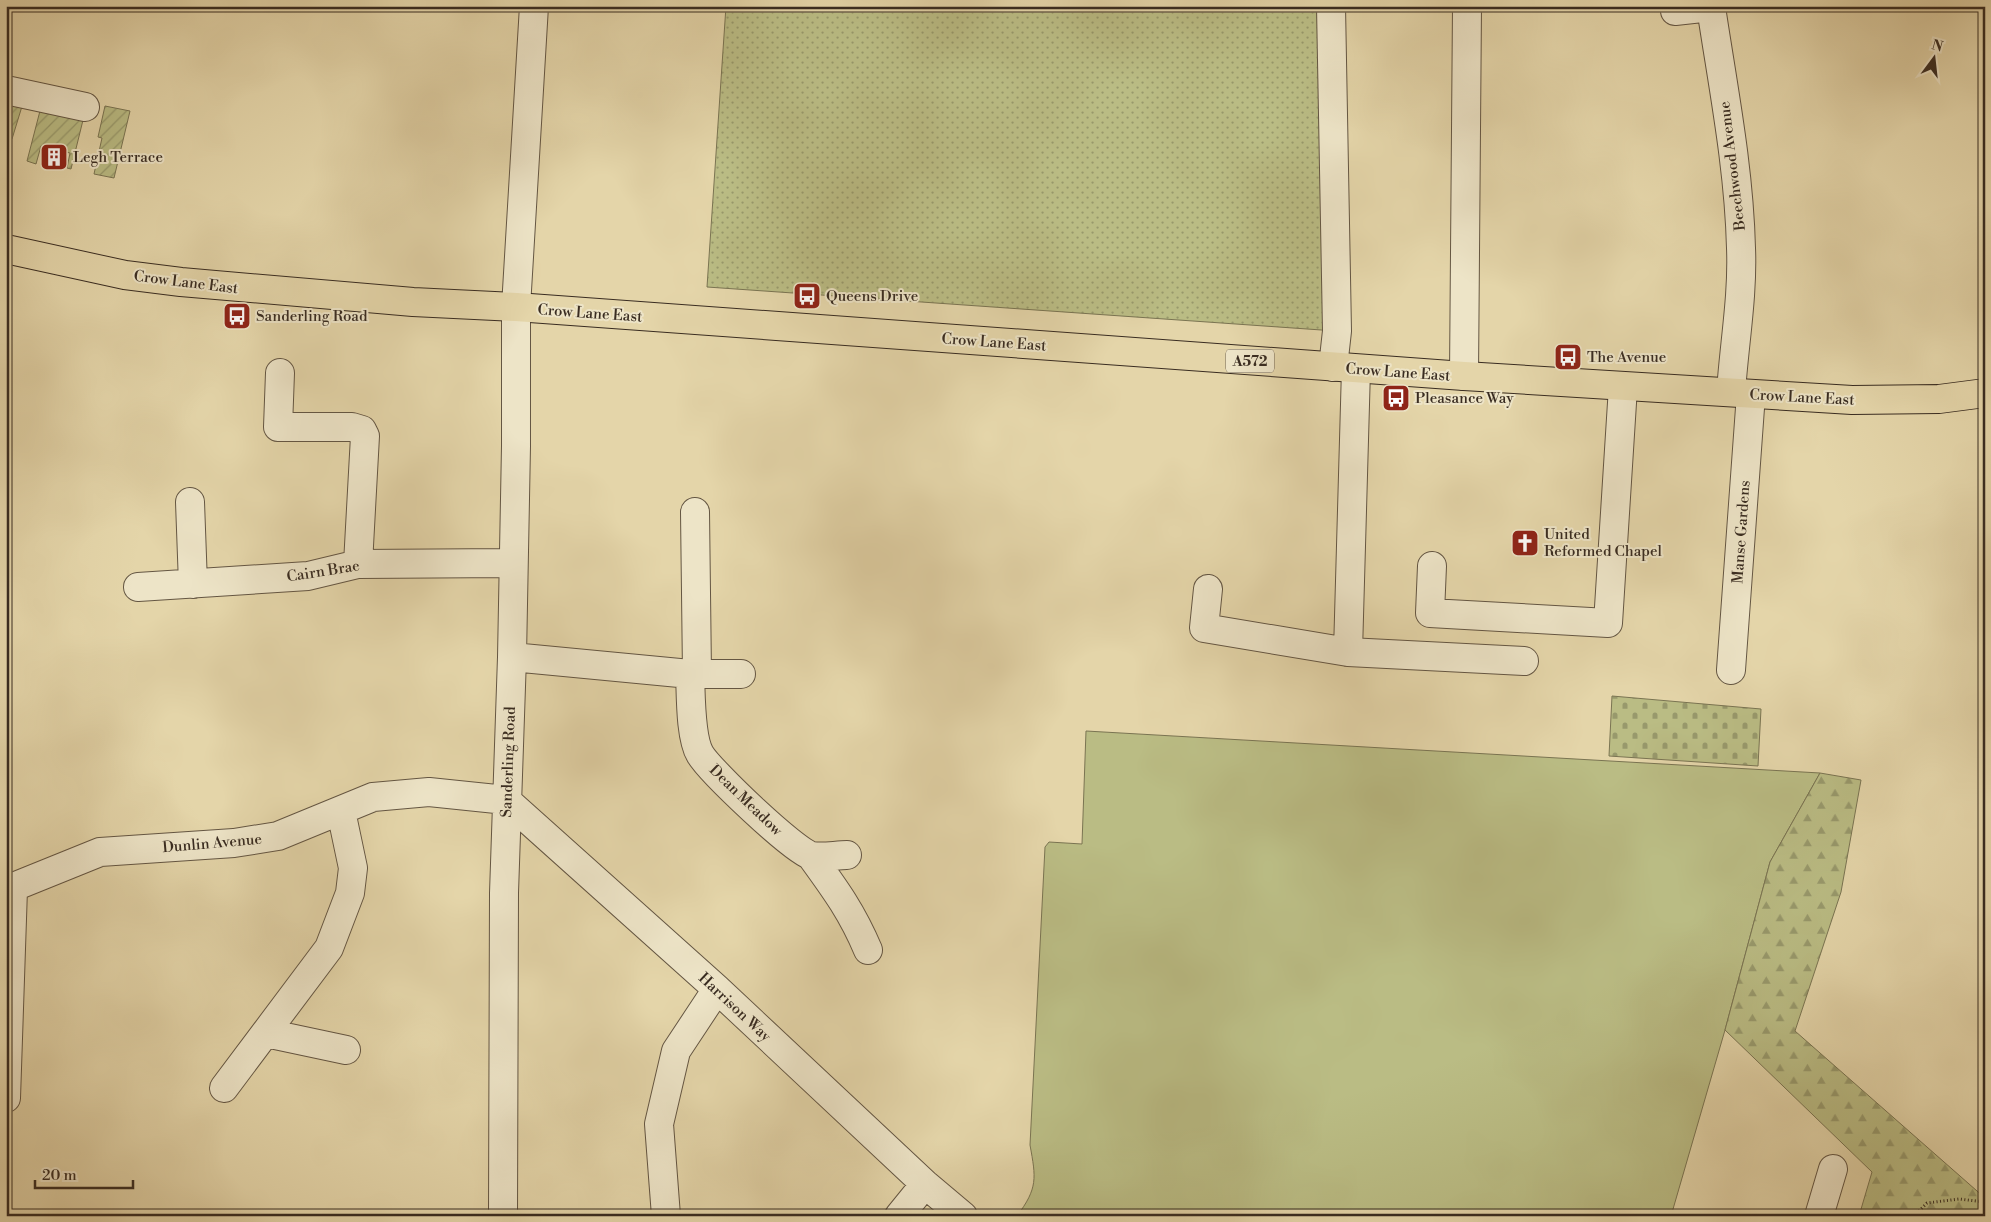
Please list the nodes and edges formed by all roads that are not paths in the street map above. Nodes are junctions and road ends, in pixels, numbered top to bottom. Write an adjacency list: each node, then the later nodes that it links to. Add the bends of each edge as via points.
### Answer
1 (534, 6): 8 (street)
2 (1331, 6): 9 (street, via 1337,331)
3 (1467, 6): 11 (street)
4 (1675, 11): 13 (street, Beechwood Avenue, via 1711,7 1737,179 1741,250)
5 (6, 90): 6 (street)
6 (85, 107)
7 (6, 249): 8 (main road, Crow Lane East / A572, via 125,275 180,282)
8 (516, 308): 9 (main road, Crow Lane East / A572); 17 (street, Sanderling Road)
9 (1344, 368): 11 (main road, Crow Lane East / A572); 23 (street)
10 (280, 373): 18 (street, via 278,427 352,427 362,430 366,436)
11 (1464, 376): 12 (main road, Crow Lane East / A572)
12 (1623, 387): 13 (main road, Crow Lane East / A572); 19 (street, via 1608,623 1430,613)
13 (1741, 393): 14 (main road, Crow Lane East / A572, via 1852,400 1939,399); 26 (street, Manse Gardens)
14 (1985, 393)
15 (190, 502): 20 (street)
16 (695, 512): 27 (street, Dean Meadow)
17 (513, 563): 18 (street, Cairn Brae); 24 (street, Sanderling Road)
18 (358, 564): 20 (street, Cairn Brae, via 308,576)
19 (1432, 566)
20 (193, 584): 21 (street, Cairn Brae)
21 (138, 587)
22 (1208, 588): 23 (street, via 1204,628)
23 (1348, 652): 25 (street)
24 (512, 657): 27 (street); 29 (street, Sanderling Road)
25 (1524, 661)
26 (1731, 670)
27 (693, 674): 28 (street); 32 (street, Dean Meadow, via 695,734 700,753 714,771 781,836)
28 (741, 674)
29 (506, 800): 30 (street, Dunlin Avenue, via 429,792 373,797); 35 (street, Harrison Way); 42 (street, Sanderling Road)
30 (341, 811): 33 (street, Dunlin Avenue, via 278,836 234,843 100,852); 36 (street, via 353,868 350,893 329,948)
31 (847, 855): 32 (street)
32 (811, 856): 34 (street, Dean Meadow, via 844,901)
33 (9, 889): 39 (street)
34 (868, 950)
35 (717, 990): 41 (street, Harrison Way); 43 (street, via 676,1051 659,1124)
36 (266, 1033): 37 (street); 38 (street)
37 (346, 1050)
38 (224, 1088)
39 (6, 1098)
40 (1833, 1169): 46 (street)
41 (925, 1184): 44 (street); 45 (street, Harrison Way)
42 (503, 1216)
43 (666, 1216)
44 (899, 1216)
45 (963, 1216)
46 (1819, 1216)

